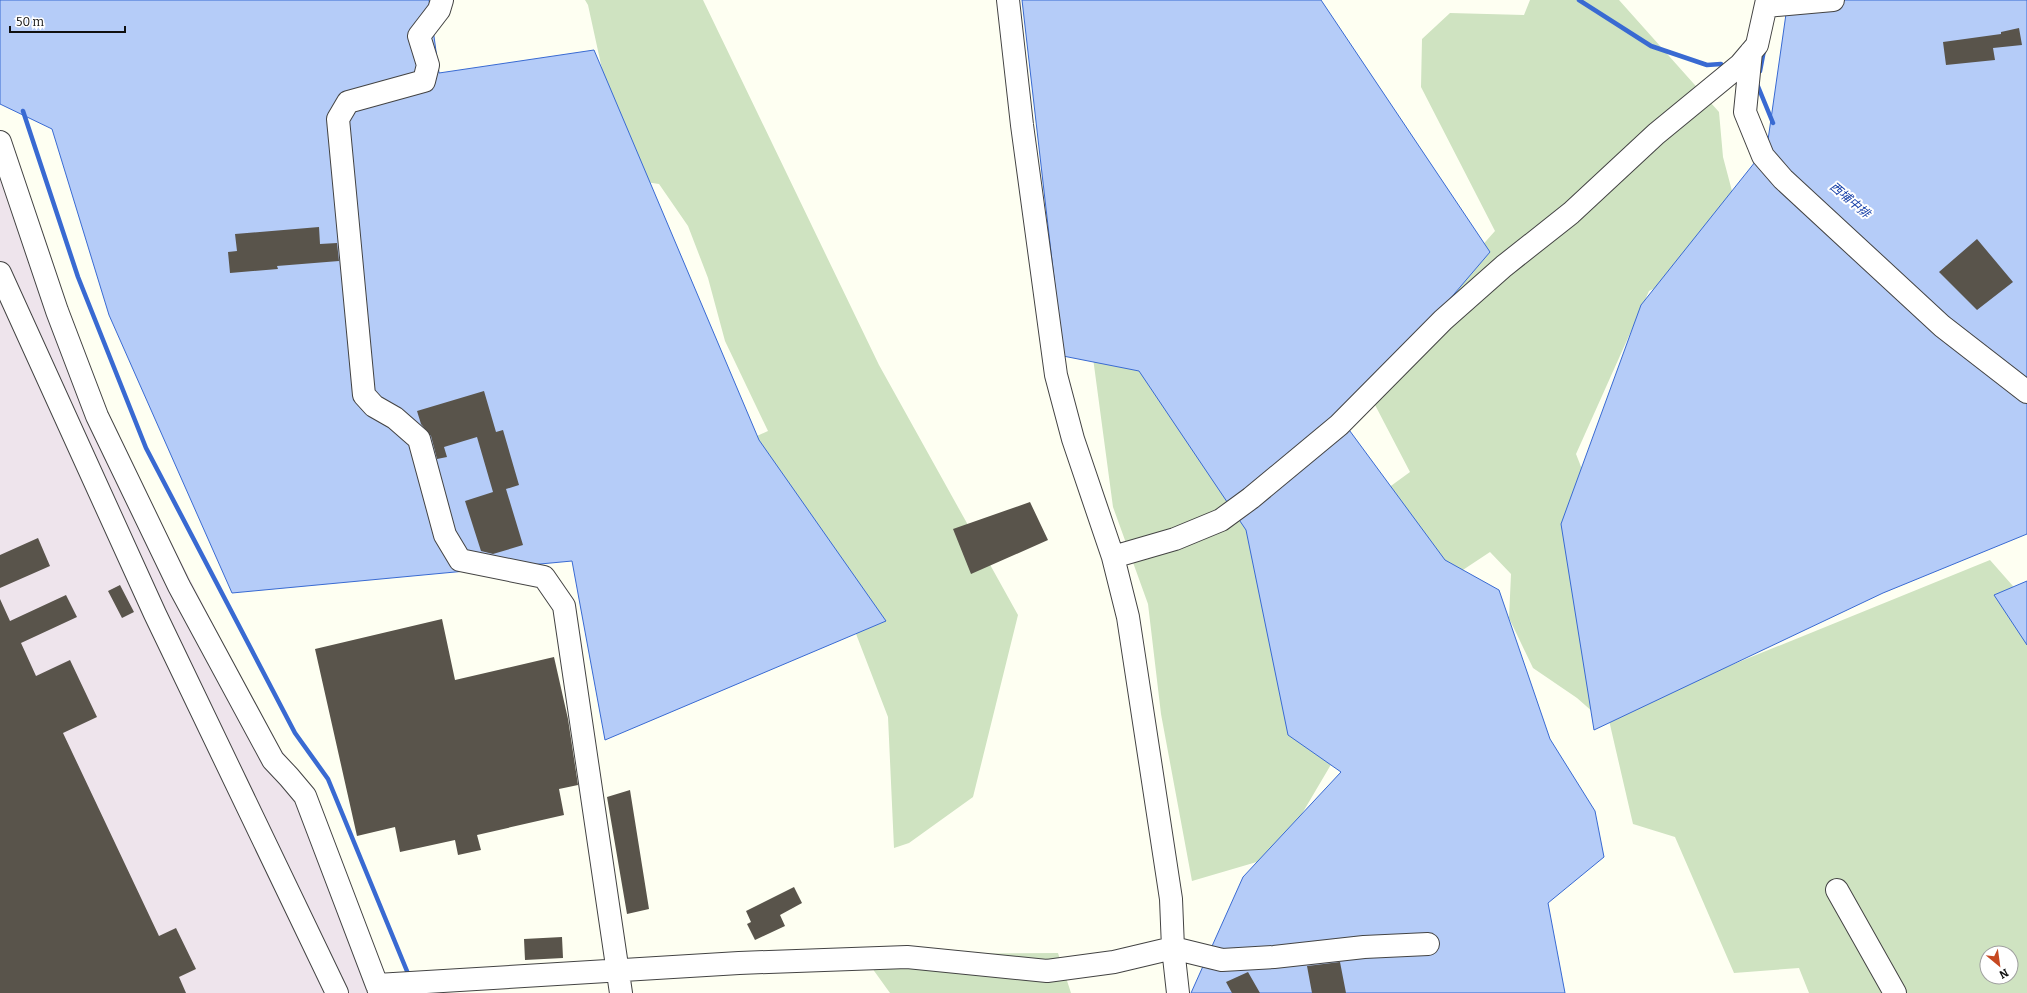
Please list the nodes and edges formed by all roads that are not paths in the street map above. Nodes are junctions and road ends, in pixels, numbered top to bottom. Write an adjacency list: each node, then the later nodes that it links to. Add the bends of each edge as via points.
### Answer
1 (442, 0): 13 (street, via 439,10 419,36 428,65 424,81 348,102 338,119 364,395 374,406 395,418 419,439 445,535 460,560 544,577 564,606)
2 (1008, 0): 9 (street, via 1056,375)
3 (1833, 0): 4 (street)
4 (1767, 3): 5 (street, via 1757,45)
5 (1751, 52): 8 (street, via 1745,112 1763,156 1783,179 1942,326); 9 (street, via 1740,65 1656,134 1570,213 1443,320 1339,424 1251,498 1221,520 1175,539)
6 (0, 142): 14 (street, via 57,311 97,416 178,586 273,760 305,796)
7 (0, 273): 15 (street, via 155,614)
8 (2027, 392)
9 (1113, 557): 12 (street, via 1130,632 1171,899)
10 (1837, 890): 18 (street)
11 (1428, 944): 12 (street, via 1364,946 1274,957 1222,960)
12 (1173, 948): 13 (street, via 1114,962 1046,971 907,957); 17 (street)
13 (617, 970): 14 (street); 16 (street)
14 (378, 989)
15 (337, 993)
16 (621, 993)
17 (1178, 993)
18 (1895, 993)

